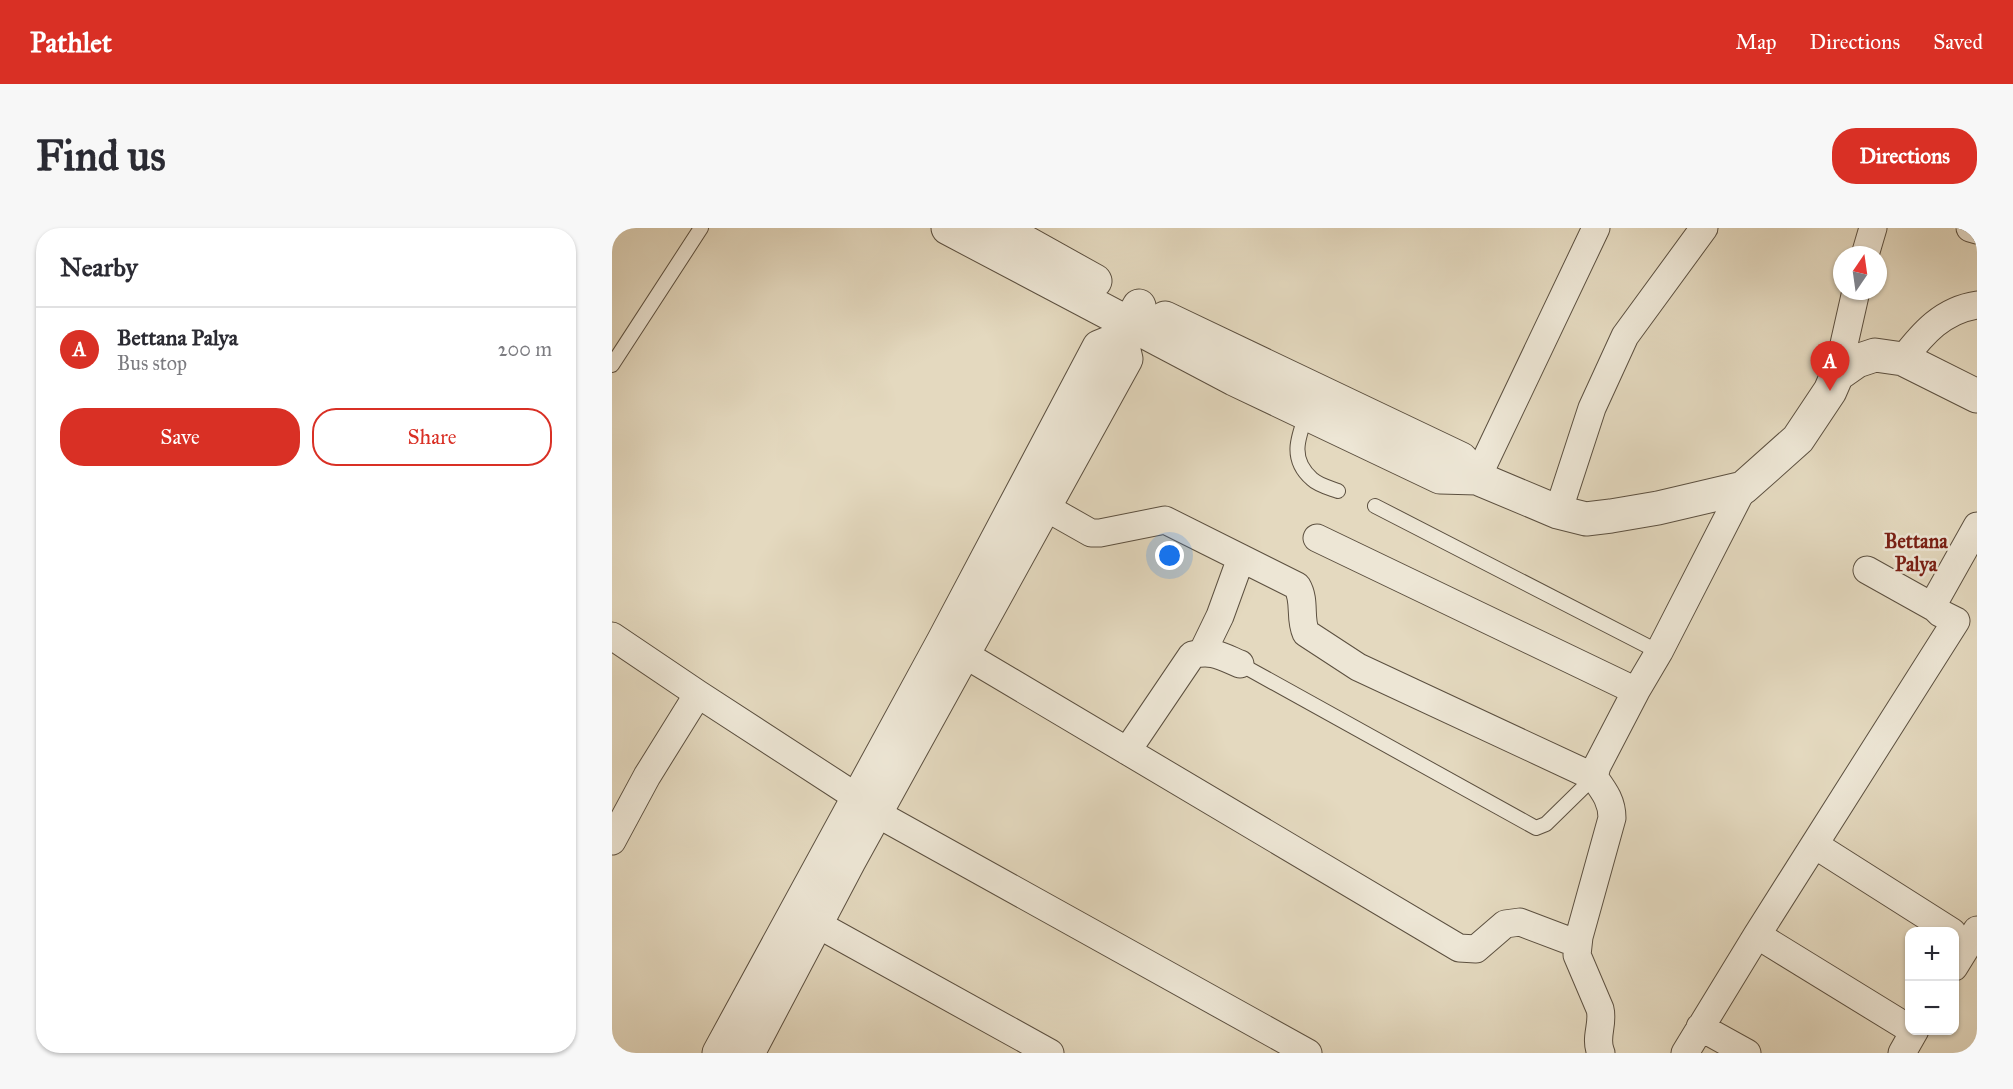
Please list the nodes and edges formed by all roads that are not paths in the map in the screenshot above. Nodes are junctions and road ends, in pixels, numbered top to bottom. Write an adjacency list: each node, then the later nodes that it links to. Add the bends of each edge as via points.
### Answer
1 (701, 228): 12 (lane)
2 (948, 228): 10 (street)
3 (1000, 228): 10 (street)
4 (1596, 228): 16 (street)
5 (1704, 228): 21 (street, via 1625,336 1592,408)
6 (1970, 228): 7 (street)
7 (1977, 230)
8 (1854, 300): 13 (street)
9 (1977, 305): 11 (street, via 1952,311 1919,338)
10 (1130, 323): 15 (street); 16 (street, via 1461,459); 20 (street, via 1126,359); 28 (street, via 1100,347)
11 (1903, 359): 13 (street, via 1875,355 1857,361); 14 (street)
12 (612, 365)
13 (1837, 375): 17 (street, via 1798,439)
14 (1977, 396)
15 (1307, 413): 16 (street, via 1440,477); 18 (lane, via 1297,441 1299,462 1312,480)
16 (1477, 478): 21 (street)
17 (1743, 488): 21 (street, via 1611,516 1586,519); 30 (street)
18 (1338, 491)
19 (1375, 506): 30 (lane)
20 (1045, 507): 24 (street, via 1091,533 1165,520); 28 (street)
21 (1558, 512)
22 (1977, 526): 26 (street, via 1935,602)
23 (1317, 538): 32 (street)
24 (1241, 558): 29 (street); 35 (street, via 1297,586 1303,600 1306,633 1358,667)
25 (1867, 570): 26 (street)
26 (1956, 620): 38 (street)
27 (612, 636): 33 (street)
28 (954, 648): 34 (street); 36 (street)
29 (1203, 651): 31 (street); 34 (street, via 1192,655 1184,665)
30 (1659, 652): 32 (street)
31 (1240, 664): 35 (lane, via 1536,828 1546,824)
32 (1636, 691): 35 (street)
33 (698, 694): 36 (street); 37 (street)
34 (1127, 751): 42 (street, via 1459,948 1476,949 1511,921)
35 (1594, 777): 42 (street, via 1612,807 1612,818)
36 (867, 805): 39 (street); 46 (street); 49 (street)
37 (613, 836)
38 (1815, 845): 40 (street); 41 (street)
39 (817, 924): 47 (street); 48 (street)
40 (1757, 935): 44 (street); 45 (street)
41 (1966, 937): 43 (street)
42 (1578, 944): 50 (street, via 1577,955 1601,1015)
43 (1959, 954)
44 (1700, 1027): 51 (street); 52 (street)
45 (1905, 1031)
46 (719, 1053)
47 (748, 1053)
48 (1050, 1053)
49 (1308, 1053)
50 (1601, 1053)
51 (1685, 1053)
52 (1747, 1053)

